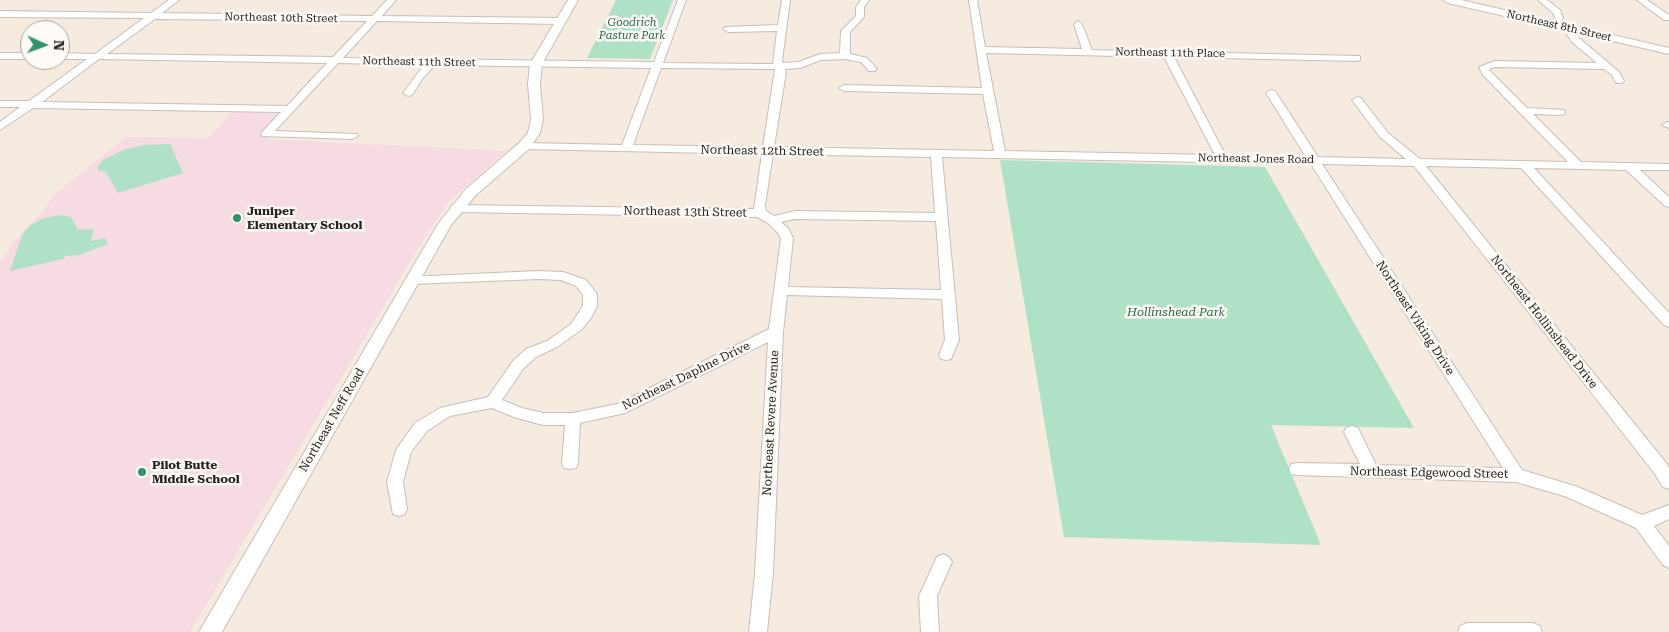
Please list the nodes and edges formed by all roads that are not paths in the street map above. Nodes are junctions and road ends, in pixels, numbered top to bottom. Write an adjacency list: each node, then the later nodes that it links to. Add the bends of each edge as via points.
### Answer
1 (175, 0): 12 (street)
2 (392, 0): 14 (street)
3 (573, 0): 15 (main road)
4 (682, 0): 35 (street)
5 (786, 0): 19 (street)
6 (865, 0): 28 (street, via 860,7 860,17 846,31)
7 (973, 0): 21 (street)
8 (1448, 0): 17 (main road, Northeast 8th Street)
9 (1542, 0): 17 (street, via 1557,12)
10 (1641, 0): 13 (street)
11 (0, 14): 12 (street, Northeast 10th Street)
12 (153, 16): 14 (street, Northeast 10th Street); 29 (street)
13 (1667, 18)
14 (374, 19): 15 (street, Northeast 10th Street); 31 (street)
15 (561, 21): 33 (main road)
16 (1078, 24): 22 (street)
17 (1556, 25): 20 (main road, Northeast 8th Street)
18 (728, 28): 19 (street)
19 (782, 28): 34 (street)
20 (1573, 29): 23 (main road, Northeast 8th Street); 36 (street, via 1575,40)
21 (982, 50): 22 (street, Northeast 11th Place); 40 (street)
22 (1088, 52): 24 (street, Northeast 11th Place)
23 (1669, 52)
24 (1167, 53): 30 (street, Northeast 11th Place); 56 (street)
25 (0, 56): 26 (street)
26 (20, 56)
27 (70, 56): 29 (street, Northeast 11th Street)
28 (845, 56): 34 (street, Northeast 11th Street, via 820,57 800,65); 37 (street, via 864,60)
29 (98, 57): 31 (street, Northeast 11th Street); 45 (street)
30 (1357, 58)
31 (335, 61): 32 (street, Northeast 11th Street); 46 (street)
32 (432, 62): 33 (street, Northeast 11th Street); 41 (street)
33 (536, 64): 35 (street, Northeast 11th Street); 51 (main road, via 537,126)
34 (778, 65): 35 (street, Northeast 11th Street); 53 (street, via 781,72)
35 (658, 66): 52 (street)
36 (1607, 66): 38 (street); 47 (street, via 1485,66 1486,73)
37 (872, 68)
38 (1619, 81)
39 (844, 88): 40 (street)
40 (987, 90): 55 (street)
41 (408, 93)
42 (1271, 93): 57 (street, Northeast Viking Drive)
43 (1357, 100): 58 (street, Northeast Hollinshead Drive, via 1384,135)
44 (0, 104): 45 (street)
45 (33, 104): 46 (street); 49 (street)
46 (290, 109): 50 (street, via 266,134)
47 (1525, 111): 48 (street); 60 (street)
48 (1560, 112)
49 (0, 127)
50 (354, 136)
51 (524, 146): 52 (street, Northeast 12th Street); 64 (main road)
52 (626, 148): 53 (street, Northeast 12th Street)
53 (767, 150): 54 (street, Northeast 12th Street); 65 (street, via 758,205)
54 (936, 154): 55 (street, Northeast 12th Street); 66 (street)
55 (1000, 154): 56 (street, Northeast Jones Road)
56 (1222, 158): 57 (street, Northeast Jones Road)
57 (1314, 160): 58 (street, Northeast Jones Road); 80 (street, Northeast Viking Drive)
58 (1417, 162): 59 (street, Northeast Jones Road); 81 (street, Northeast Hollinshead Drive)
59 (1524, 164): 60 (street, Northeast Jones Road); 71 (street)
60 (1578, 165): 61 (street, Northeast Jones Road)
61 (1629, 166): 62 (street, Northeast Jones Road); 63 (street)
62 (1669, 167)
63 (1669, 203)
64 (456, 208): 65 (street, Northeast 13th Street); 68 (main road, Northeast Neff Road)
65 (760, 212): 67 (street, Northeast 13th Street)
66 (942, 217): 67 (street, via 795,214); 70 (street)
67 (772, 220): 69 (street, Northeast Revere Avenue, via 787,238)
68 (413, 280): 74 (street, via 563,276 581,283 590,294 586,316 576,327 518,365); 87 (main road, Northeast Neff Road)
69 (782, 291): 70 (street); 72 (street, Northeast Revere Avenue)
70 (948, 295): 73 (street, via 952,340)
71 (1669, 322)
72 (776, 332): 75 (street, Northeast Daphne Drive, via 620,409); 88 (street, Northeast Revere Avenue)
73 (946, 355)
74 (493, 402): 75 (street, Northeast Daphne Drive, via 543,419); 82 (street, via 445,412 421,427 404,450 396,482)
75 (573, 419): 77 (street)
76 (1352, 432): 79 (street)
77 (570, 463)
78 (1297, 469): 79 (street, Northeast Edgewood Street)
79 (1371, 471): 80 (street, Northeast Edgewood Street)
80 (1516, 475): 84 (street, Northeast Edgewood Street, via 1572,492)
81 (1669, 482)
82 (398, 509)
83 (1669, 512): 84 (street)
84 (1642, 523): 85 (street)
85 (1669, 560)
86 (943, 562): 89 (street, via 928,596)
87 (210, 632)
88 (758, 632)
89 (930, 632)
90 (1467, 632): 91 (street)
91 (1533, 632)

